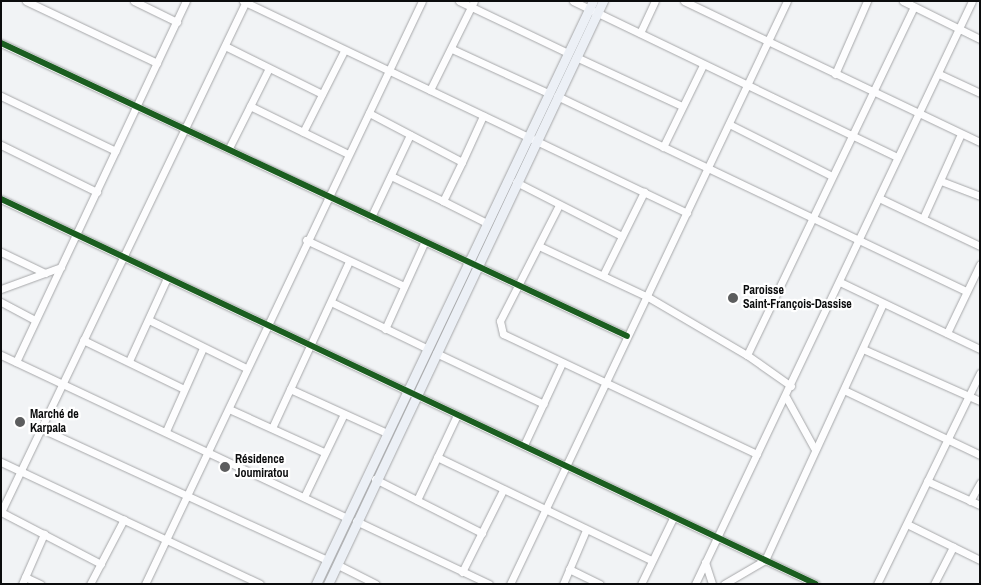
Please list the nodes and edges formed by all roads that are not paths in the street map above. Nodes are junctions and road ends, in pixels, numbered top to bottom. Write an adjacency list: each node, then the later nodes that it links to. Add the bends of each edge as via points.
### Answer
1 (26, 1): 28 (street)
2 (134, 1): 18 (street)
3 (186, 1): 18 (street)
4 (422, 1): 31 (street)
5 (459, 1): 15 (street)
6 (572, 1): 17 (street)
7 (603, 1): 17 (main road)
8 (655, 1): 20 (street)
9 (684, 1): 22 (street)
10 (787, 1): 22 (street)
11 (867, 1): 32 (street)
12 (902, 1): 16 (street)
13 (972, 1): 19 (street)
14 (245, 2): 24 (street); 26 (street)
15 (473, 4): 25 (street); 27 (street)
16 (914, 7): 19 (street); 36 (street)
17 (593, 8): 20 (street); 27 (main road)
18 (177, 22): 28 (street)
19 (959, 30): 21 (street); 33 (street)
20 (640, 33): 29 (street)
21 (980, 39)
22 (767, 42): 32 (street); 34 (street)
23 (1, 43): 43 (street)
24 (225, 46): 30 (street); 48 (street)
25 (452, 49): 35 (street); 39 (street)
26 (344, 51): 31 (street); 38 (street)
27 (572, 55): 39 (main road); 42 (street)
28 (157, 63): 43 (street)
29 (703, 65): 34 (street); 42 (street)
30 (269, 68): 38 (street); 41 (street)
31 (388, 71): 35 (street); 44 (street)
32 (835, 74): 36 (street)
33 (939, 74): 37 (street); 45 (street)
34 (746, 85): 47 (street); 52 (street)
35 (430, 90): 46 (street)
36 (872, 91): 45 (street); 52 (street)
37 (980, 93)
38 (322, 94): 49 (street)
39 (553, 95): 53 (main road); 54 (main road); 57 (street)
40 (1, 96): 59 (street)
41 (250, 106): 49 (street); 58 (street)
42 (682, 106): 57 (street)
43 (136, 107): 48 (street); 59 (street)
44 (369, 113): 51 (street); 60 (street)
45 (920, 114): 50 (street); 61 (street)
46 (483, 116): 53 (street); 62 (street)
47 (729, 124): 63 (street); 65 (street)
48 (184, 127): 58 (street); 89 (street)
49 (304, 132): 60 (street)
50 (961, 134): 55 (street); 66 (street)
51 (410, 135): 62 (street); 64 (street)
52 (853, 135): 61 (street); 65 (street)
53 (528, 137): 54 (street); 80 (main road)
54 (537, 141): 67 (main road); 69 (street)
55 (980, 142)
56 (1, 145): 68 (street)
57 (663, 147): 63 (street)
58 (229, 148): 71 (street)
59 (116, 151): 68 (street)
60 (348, 154): 71 (street)
61 (897, 157): 72 (street)
62 (462, 162): 74 (street)
63 (708, 168): 76 (street); 79 (street)
64 (391, 176): 74 (street); 77 (street)
65 (832, 176): 79 (street)
66 (941, 180): 70 (street); 78 (street)
67 (516, 182): 75 (street); 94 (main road)
68 (96, 192): 81 (street)
69 (644, 192): 76 (street); 82 (street)
70 (980, 196)
71 (327, 197): 77 (street); 83 (street)
72 (878, 198): 78 (street); 84 (street)
73 (1, 199): 81 (street)
74 (443, 201): 80 (street)
75 (559, 205): 82 (street); 86 (street)
76 (687, 213): 103 (street)
77 (371, 217): 85 (street)
78 (923, 218): 87 (street)
79 (812, 220): 84 (street); 121 (street)
80 (485, 222): 91 (main road)
81 (78, 234): 89 (street); 93 (street)
82 (622, 236): 96 (street)
83 (306, 240): 90 (street); 109 (street)
84 (860, 241): 98 (street); 102 (street)
85 (424, 243): 91 (street); 99 (street)
86 (539, 246): 96 (street); 100 (street)
87 (980, 246)
88 (1, 252): 95 (street)
89 (124, 256): 97 (street); 113 (street)
90 (349, 261): 99 (street); 105 (street)
91 (467, 262): 94 (street); 116 (main road)
92 (980, 264): 102 (street)
93 (61, 267): 95 (street); 107 (street)
94 (477, 267): 100 (street); 119 (main road)
95 (45, 273): 101 (street)
96 (603, 275): 103 (street)
97 (167, 278): 108 (street); 109 (street)
98 (842, 283): 106 (street); 129 (street)
99 (404, 286): 110 (street)
100 (518, 287): 112 (street); 124 (street, via 500,330)
101 (1, 289)
102 (966, 291): 111 (street)
103 (648, 297): 112 (street); 121 (street)
104 (1, 302): 107 (street)
105 (331, 302): 110 (street); 114 (street)
106 (884, 304): 111 (street); 117 (street)
107 (35, 320): 123 (street)
108 (149, 320): 115 (street); 122 (street)
109 (267, 324): 114 (street); 125 (street)
110 (385, 329): 116 (street)
111 (947, 333): 118 (street)
112 (627, 336): 128 (street)
113 (83, 340): 122 (street); 127 (street)
114 (311, 343): 131 (street); 132 (street)
115 (203, 348): 125 (street); 130 (street)
116 (426, 348): 132 (main road)
117 (863, 349): 133 (street); 135 (street)
118 (980, 349)
119 (436, 353): 134 (main road); 138 (street)
120 (1, 355): 123 (street)
121 (747, 355): 129 (street)
122 (129, 361): 130 (street)
123 (16, 362): 127 (street)
124 (562, 364): 128 (street); 138 (street)
125 (246, 368): 139 (street)
126 (980, 373): 135 (street)
127 (61, 383): 142 (street); 144 (street)
128 (607, 383): 151 (street); 155 (street)
129 (791, 386): 136 (street)
130 (184, 389): 144 (street)
131 (290, 389): 140 (street); 143 (street)
132 (406, 390): 134 (street); 145 (main road)
133 (844, 390): 146 (street); 148 (street)
134 (416, 395): 141 (street); 157 (main road)
135 (968, 395): 137 (street); 146 (street)
136 (786, 397): 148 (street); 151 (street)
137 (980, 401)
138 (544, 404): 147 (street)
139 (229, 409): 143 (street); 149 (street)
140 (344, 414): 145 (street); 150 (street)
141 (458, 415): 147 (street); 153 (street)
142 (40, 428): 156 (street); 161 (street)
143 (272, 428): 150 (street)
144 (166, 430): 149 (street)
145 (387, 433): 169 (main road)
146 (947, 438): 152 (street); 158 (street)
147 (524, 445): 155 (street)
148 (814, 448): 179 (street)
149 (209, 451): 161 (street); 162 (street)
150 (324, 452): 162 (street)
151 (757, 454): 175 (street)
152 (980, 455)
153 (437, 457): 160 (street); 163 (street)
154 (1, 462): 156 (street)
155 (566, 465): 166 (street); 167 (street)
156 (21, 471): 168 (street); 173 (street, via 1,512)
157 (375, 479): 163 (street); 169 (main road)
158 (927, 481): 164 (street); 170 (street)
159 (980, 483): 164 (street)
160 (503, 490): 166 (street); 172 (street)
161 (187, 496): 174 (street); 177 (street)
162 (304, 497): 169 (street)
163 (417, 500): 172 (street)
164 (970, 500): 165 (street)
165 (980, 505)
166 (544, 509): 171 (street); 195 (street)
167 (673, 518): 175 (street); 178 (street)
168 (124, 519): 174 (street); 182 (street)
169 (352, 519): 177 (main road); 183 (main road); 185 (street)
170 (907, 524): 176 (street); 203 (street)
171 (586, 530): 178 (street); 184 (street)
172 (482, 533): 185 (street)
173 (44, 534): 182 (street); 186 (street)
174 (166, 538): 187 (street); 190 (street)
175 (715, 539): 179 (street); 181 (street)
176 (953, 547): 180 (street); 204 (street)
177 (327, 560): 191 (main road)
178 (652, 560): 198 (street)
179 (765, 560): 201 (street); 202 (street)
180 (980, 560)
181 (704, 562): 199 (street); 200 (street)
182 (100, 564): 189 (street)
183 (338, 565): 192 (main road); 193 (street)
184 (570, 569): 196 (street); 197 (street)
185 (462, 572): 194 (street)
186 (23, 580): 188 (street)
187 (147, 583)
188 (40, 584)
189 (90, 584)
190 (260, 584)
191 (316, 584)
192 (328, 584)
193 (376, 584)
194 (489, 584)
195 (510, 584)
196 (563, 584)
197 (600, 584)
198 (641, 584)
199 (694, 584)
200 (712, 584)
201 (724, 584)
202 (816, 584)
203 (877, 584)
204 (934, 584)

